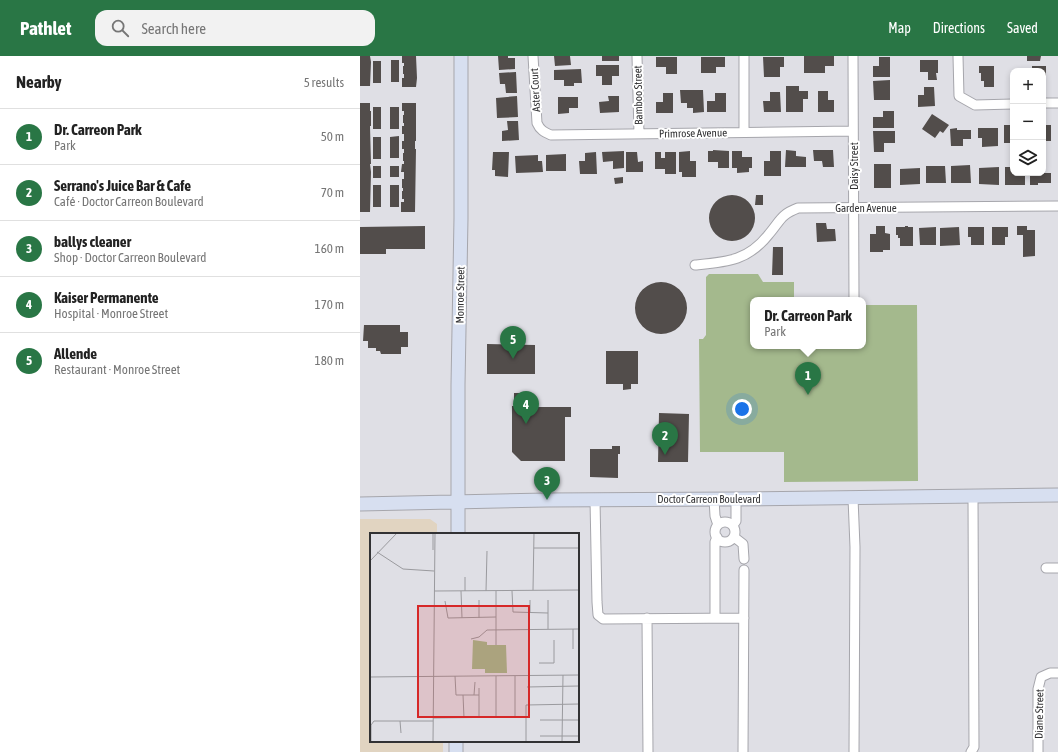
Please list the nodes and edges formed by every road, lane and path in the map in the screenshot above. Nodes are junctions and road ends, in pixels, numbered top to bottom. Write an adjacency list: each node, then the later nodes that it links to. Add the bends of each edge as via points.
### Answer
1 (461, 56): 24 (main road, Monroe Street)
2 (533, 56): 10 (street, Aster Court)
3 (637, 56): 13 (street, Bamboo Street)
4 (744, 56): 12 (street)
5 (853, 56): 11 (street, Daisy Street)
6 (958, 56): 9 (street, via 959,96 975,105)
7 (1046, 103): 8 (street)
8 (1058, 103)
9 (1010, 104)
10 (537, 123): 13 (street, Primrose Avenue, via 544,132 551,135)
11 (853, 130): 12 (street, Primrose Avenue); 15 (street, Daisy Street)
12 (744, 132): 13 (street, Primrose Avenue)
13 (638, 134)
14 (1058, 206): 15 (street, Garden Avenue)
15 (854, 209): 16 (street, Garden Avenue, via 798,208 779,220 760,245 748,254 722,262); 17 (street, Daisy Street)
16 (695, 265)
17 (854, 297)
18 (1058, 495): 19 (main road, Doctor Carreon Boulevard)
19 (973, 496): 20 (main road, Doctor Carreon Boulevard); 42 (street, via 974,747)
20 (853, 498): 22 (main road, Doctor Carreon Boulevard); 41 (street)
21 (714, 499): 22 (main road, Doctor Carreon Boulevard); 23 (main road, Doctor Carreon Boulevard); 26 (street)
22 (736, 499): 27 (street, via 736,520)
23 (596, 500): 24 (main road, Doctor Carreon Boulevard); 35 (street, via 598,615 603,619)
24 (459, 502): 25 (main road, Doctor Carreon Boulevard); 28 (main road, Monroe Street)
25 (360, 504)
26 (718, 525): 27 (street, via 724,522); 29 (street)
27 (733, 525): 30 (street)
28 (458, 533)
29 (717, 537): 30 (street, via 726,542); 36 (street)
30 (734, 537): 31 (street, via 743,544)
31 (744, 559)
32 (1046, 568): 33 (street)
33 (1058, 568)
34 (744, 570): 37 (street)
35 (647, 618): 36 (street); 39 (street)
36 (715, 618): 37 (street)
37 (744, 618): 40 (street)
38 (1058, 673): 43 (street, Diane Street, via 1041,677 1038,689)
39 (648, 752)
40 (743, 752)
41 (854, 752)
42 (971, 752)
43 (1038, 752)

